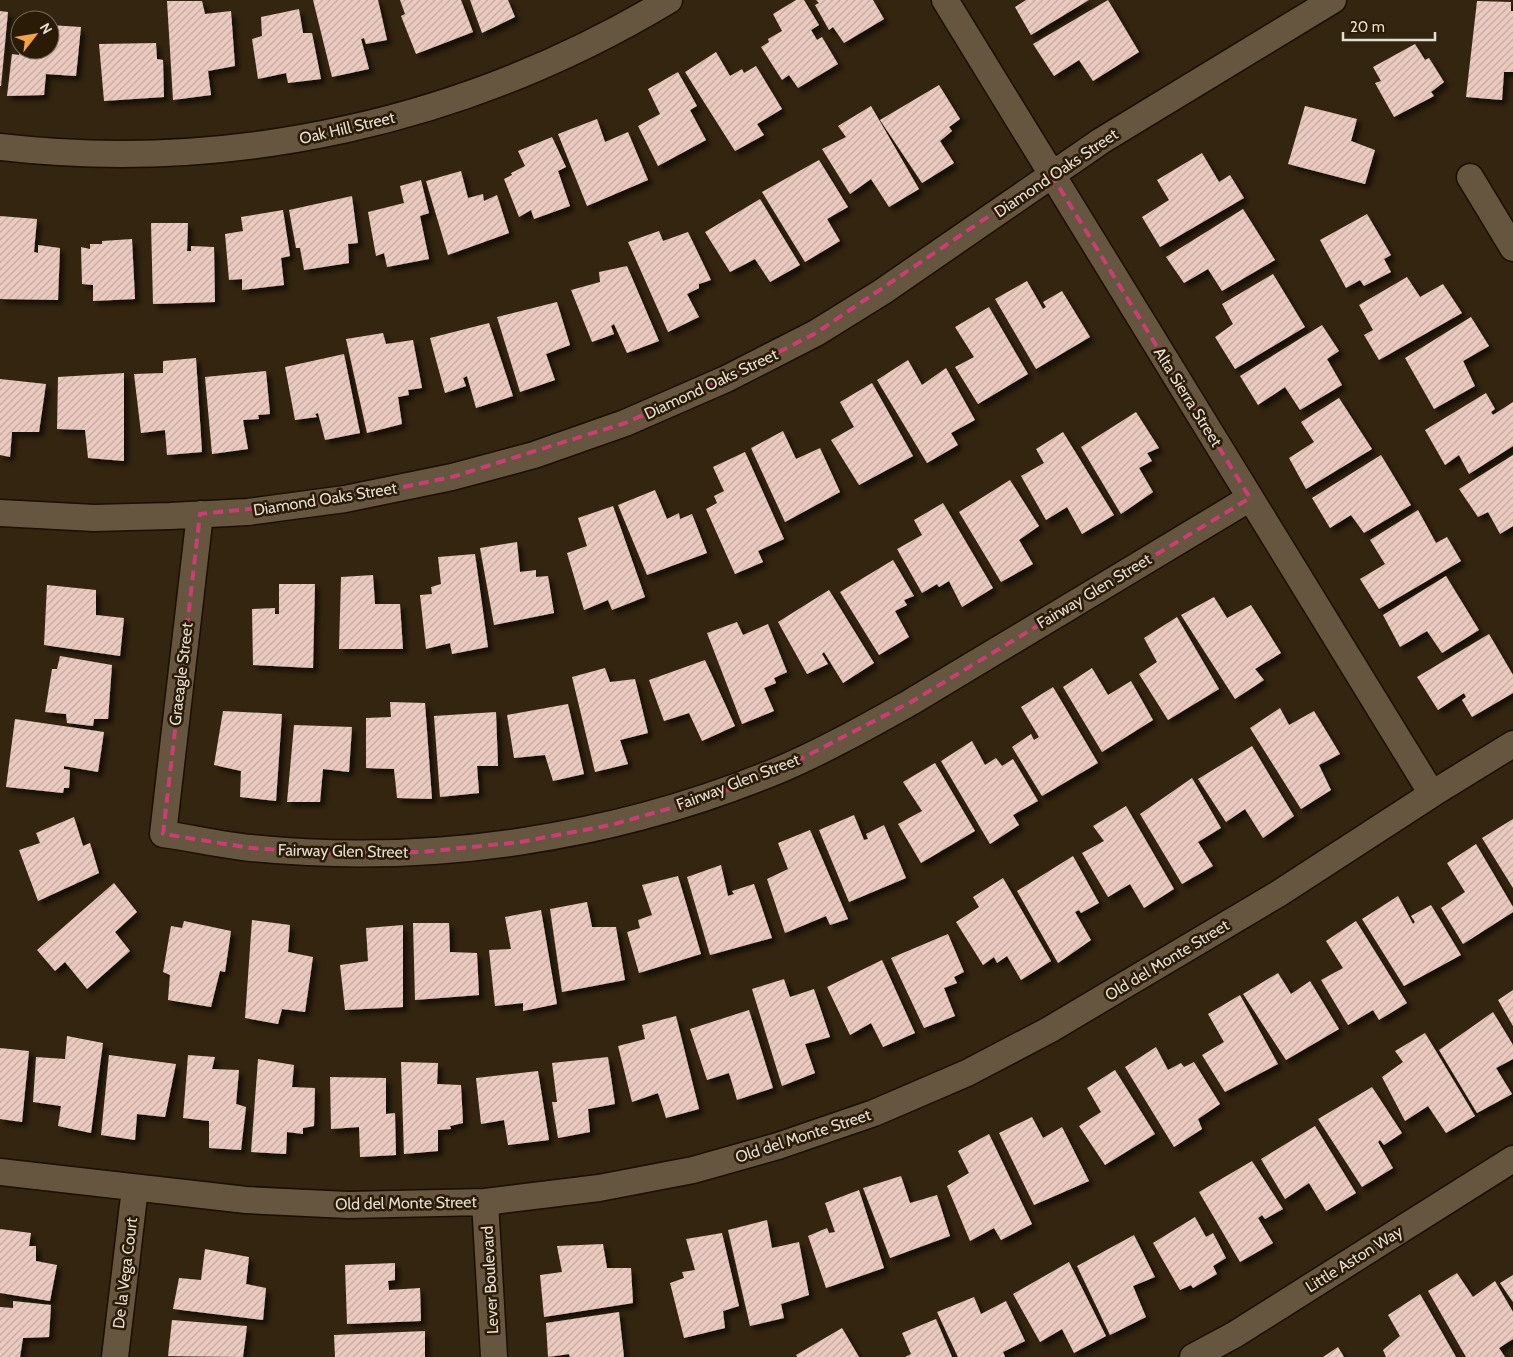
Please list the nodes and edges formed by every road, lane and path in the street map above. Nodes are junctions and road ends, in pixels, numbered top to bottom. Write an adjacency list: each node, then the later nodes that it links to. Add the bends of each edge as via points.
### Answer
1 (669, 0): 4 (street, Oak Hill Street, via 630,24 558,59 464,98 378,122 292,140 170,153 107,154)
2 (945, 0): 5 (street, Alta Sierra Street)
3 (1333, 0): 5 (street, Diamond Oaks Street)
4 (0, 147)
5 (1051, 174): 8 (street, Alta Sierra Street); 10 (street, Diamond Oaks Street, via 882,292 816,333 726,379 625,423 452,477 345,499 248,512)
6 (1470, 177): 7 (street)
7 (1513, 248)
8 (1250, 498): 12 (street, Alta Sierra Street); 13 (street, Fairway Glen Street, via 859,731 779,770 696,800 611,825 520,842 423,852 334,853 250,848)
9 (0, 514): 10 (street, Diamond Oaks Street, via 94,518)
10 (200, 514): 13 (street, Graeagle Street)
11 (1513, 744): 12 (street, Old del Monte Street)
12 (1432, 794): 17 (street, Old del Monte Street, via 1278,894 1049,1030 967,1073 874,1113 778,1146 693,1170 599,1188)
13 (163, 834)
14 (1513, 1160): 20 (street, Little Aston Way)
15 (0, 1172): 16 (street, Old del Monte Street)
16 (135, 1188): 17 (street, Old del Monte Street, via 246,1200 348,1205); 18 (street, De la Vega Court)
17 (485, 1202): 19 (street, Lever Boulevard)
18 (115, 1357)
19 (494, 1357)
20 (1194, 1357)

